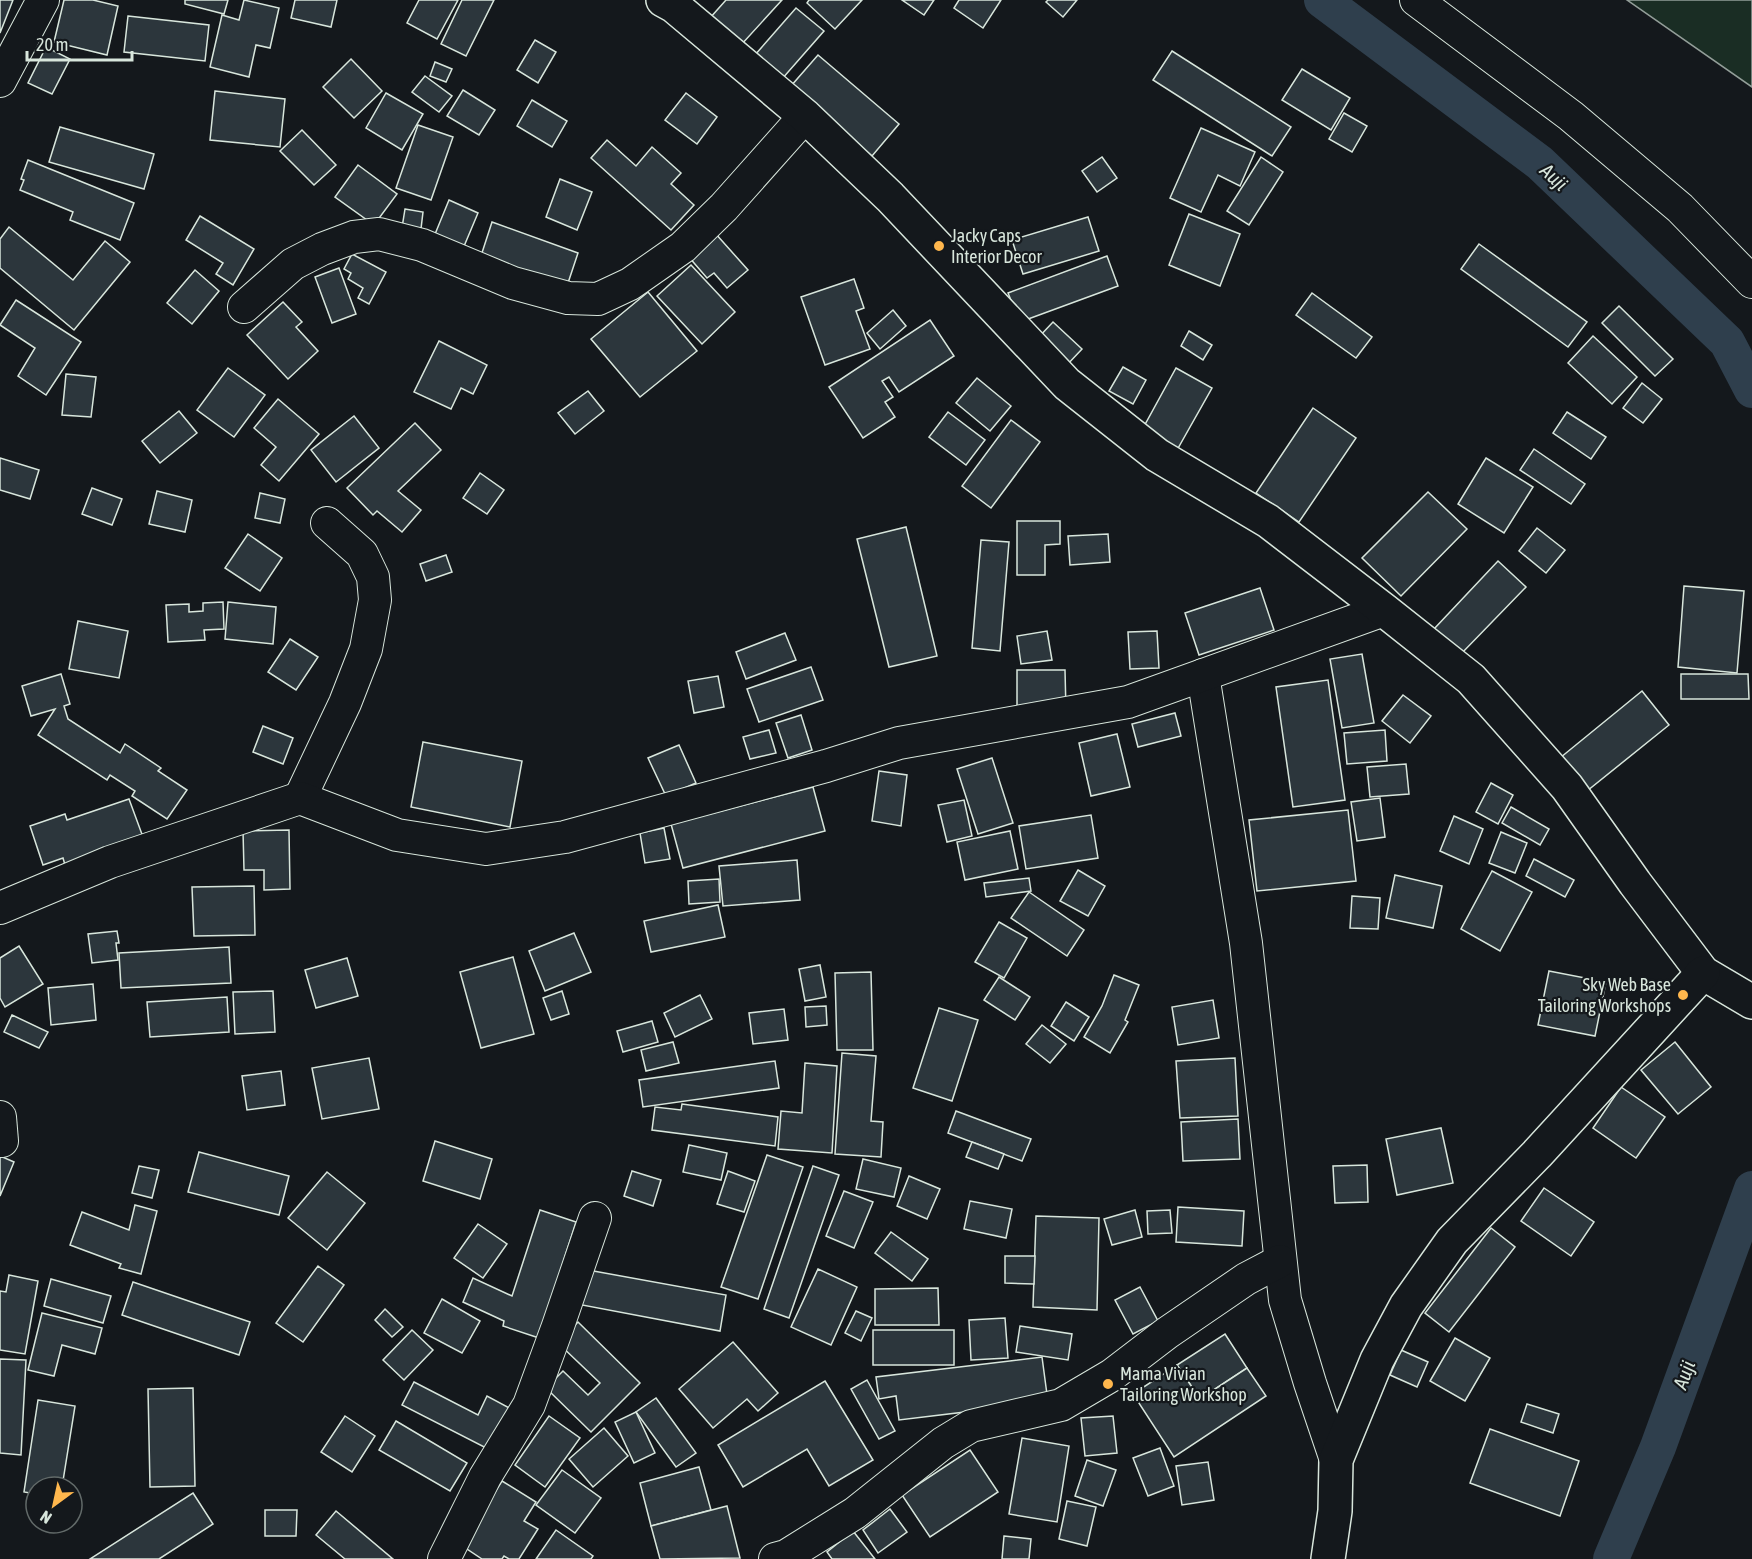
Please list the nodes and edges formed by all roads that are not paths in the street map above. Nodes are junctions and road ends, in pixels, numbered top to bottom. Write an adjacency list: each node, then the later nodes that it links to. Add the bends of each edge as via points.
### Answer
1 (44, 0): 4 (street)
2 (663, 0): 5 (street)
3 (1416, 0): 6 (street, via 1571,116 1680,208)
4 (0, 81)
5 (805, 116): 7 (street, via 683,247 630,284 598,299 568,298 513,283 422,245 379,234 354,237 293,264); 9 (street, via 890,197 1067,384 1157,454 1268,521)
6 (1752, 282)
7 (244, 307)
8 (327, 523): 11 (street, via 362,554 373,577 375,600 362,660)
9 (1384, 610): 10 (street); 13 (street, via 1471,679 1567,787)
10 (1203, 675): 11 (street, via 1128,702 899,743 565,837 486,849 397,835); 16 (street, via 1246,943)
11 (300, 798): 12 (street, via 110,862)
12 (0, 908)
13 (1703, 973): 14 (street); 17 (street, via 1452,1241 1406,1306 1377,1360)
14 (1752, 1002)
15 (595, 1218): 18 (street, via 529,1405 485,1477)
16 (1280, 1261): 17 (street, via 1285,1300); 19 (street, via 1246,1279 1112,1375 1061,1405 971,1426 943,1443 855,1513)
17 (1336, 1460): 20 (street)
18 (444, 1559)
19 (775, 1559)
20 (1329, 1559)

